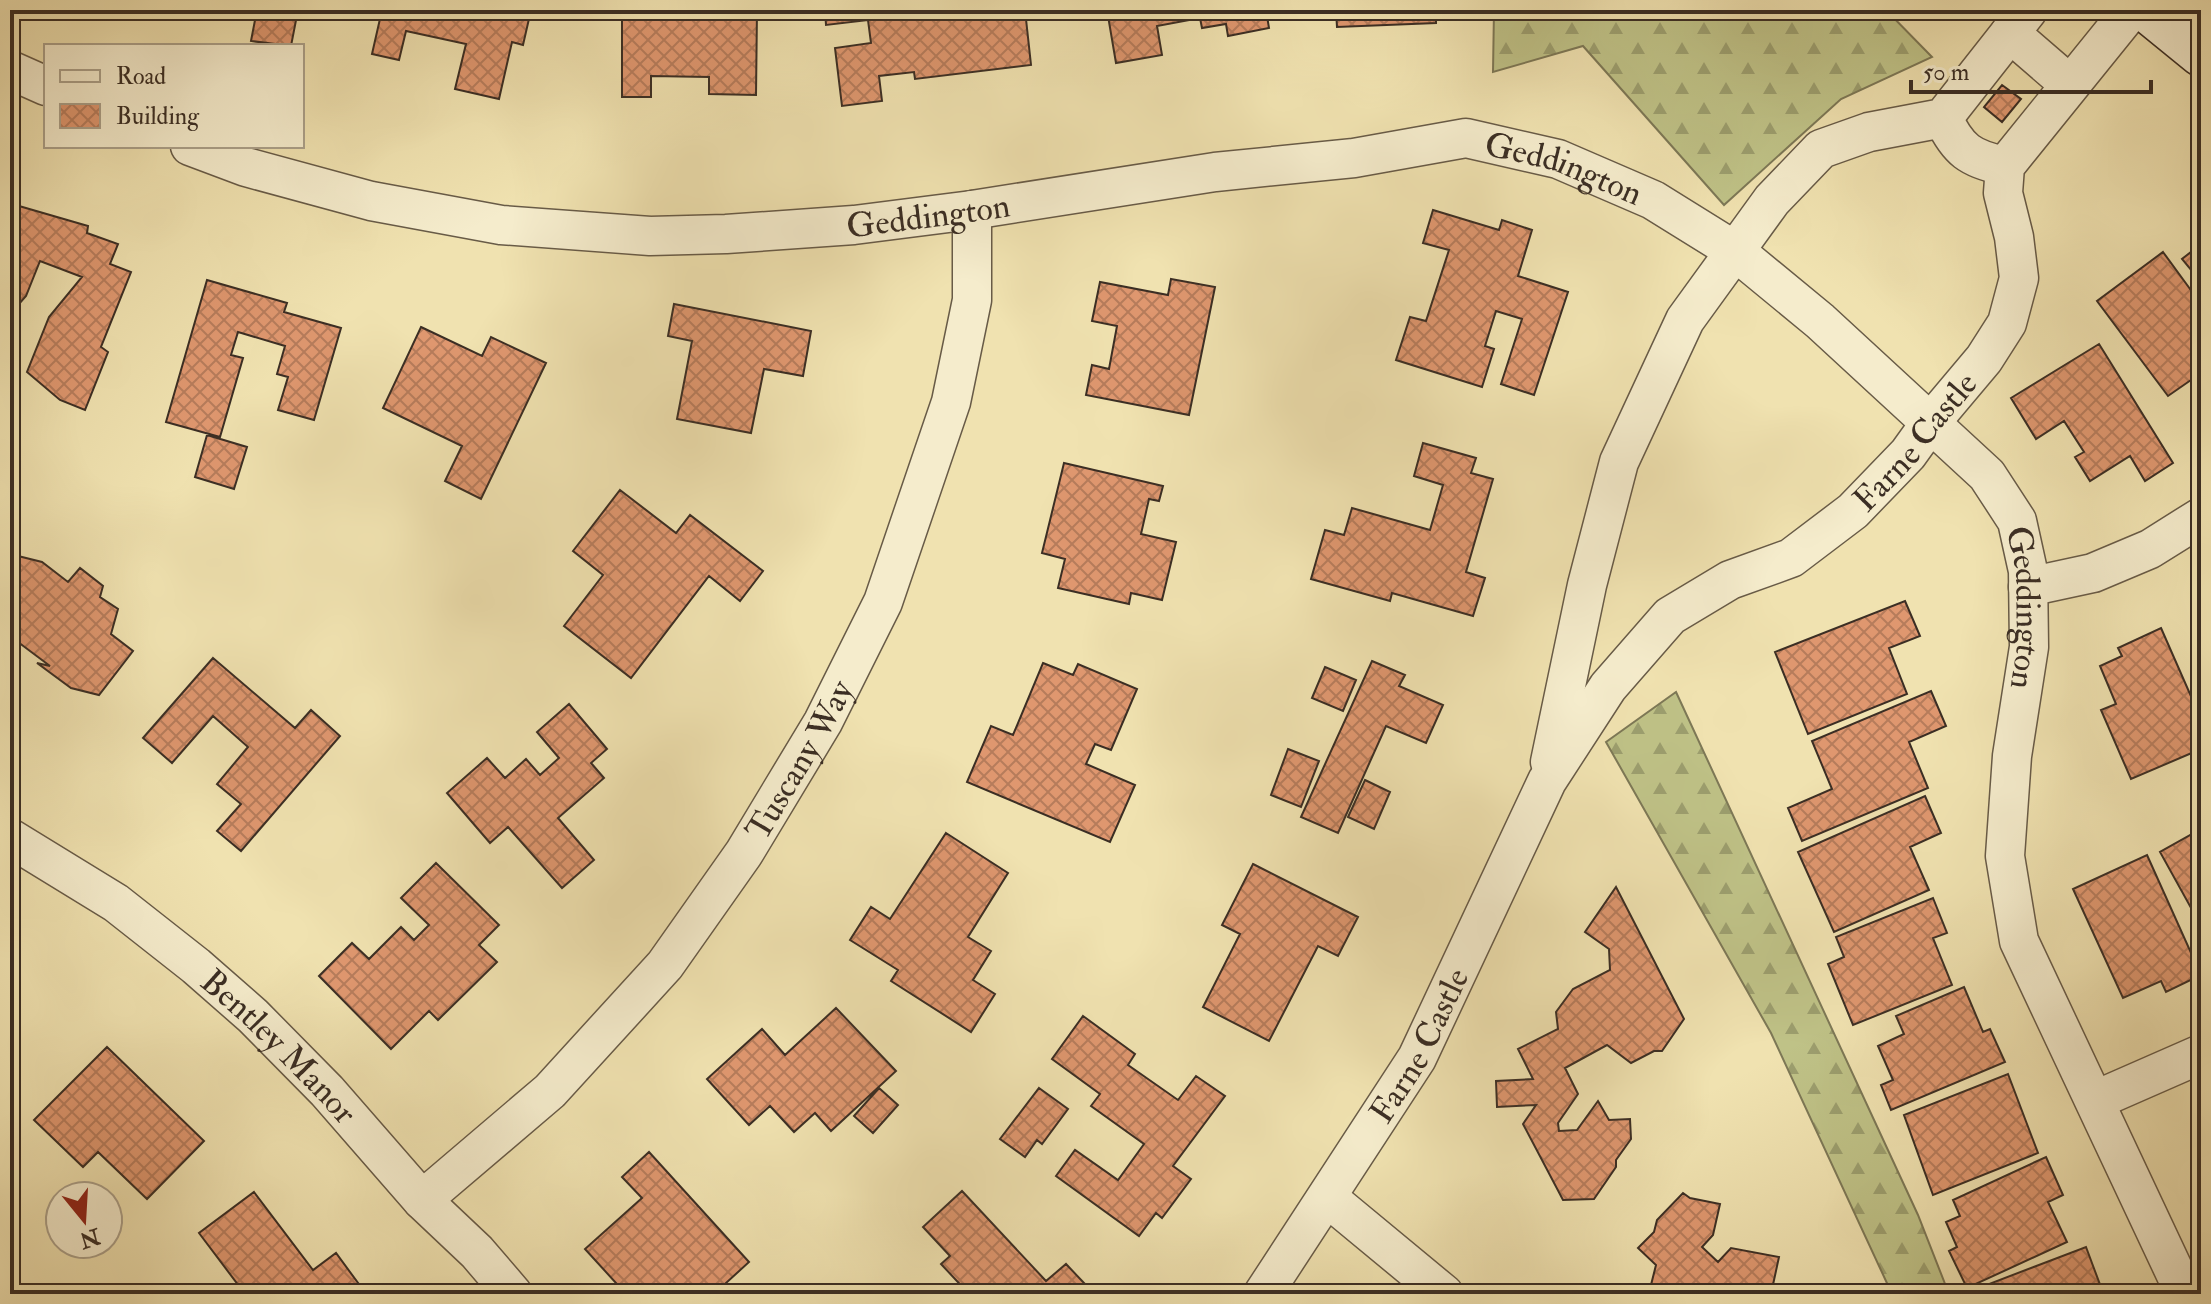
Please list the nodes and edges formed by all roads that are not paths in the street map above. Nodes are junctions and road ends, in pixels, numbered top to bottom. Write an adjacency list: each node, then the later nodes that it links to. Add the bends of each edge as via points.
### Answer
1 (2131, 10): 6 (street)
2 (2147, 10): 4 (main road)
3 (2019, 21): 6 (street); 8 (street)
4 (2201, 54)
5 (10, 70): 7 (street)
6 (2069, 84): 10 (street)
7 (44, 85)
8 (1943, 118): 10 (street, via 1953,140 1977,160); 12 (street, Farne Castle, via 1869,132 1821,149 1772,200)
9 (195, 148): 11 (street, Geddington, via 371,201 501,225 650,236 726,234)
10 (2005, 166): 13 (street, Farne Castle, via 2003,193 2019,278 2007,323)
11 (972, 210): 12 (street, Geddington, via 1466,138 1558,159 1653,200); 21 (street, Tuscany Way, via 972,300 951,402 883,602 823,722 744,853 665,965 550,1091)
12 (1735, 251): 13 (street, Geddington); 16 (street, Farne Castle, via 1685,320 1619,462 1587,585)
13 (1931, 422): 15 (street, Geddington, via 1987,475 2017,521); 16 (street, Farne Castle, via 1853,511 1791,558 1730,580 1670,616 1608,687)
14 (2201, 517): 15 (street, via 2150,549 2093,573)
15 (2028, 587): 19 (street, Geddington, via 2029,647 2012,756 2005,856 2019,941)
16 (1547, 781): 20 (street, Farne Castle, via 1417,1058)
17 (10, 838): 21 (street, Bentley Manor, via 116,903 230,996 327,1091)
18 (2201, 1054): 19 (street)
19 (2096, 1100): 25 (street, Geddington)
20 (1328, 1198): 23 (street, Farne Castle); 24 (street)
21 (422, 1200): 22 (street, Bentley Manor)
22 (513, 1294)
23 (1263, 1294)
24 (1444, 1294)
25 (2185, 1294)

